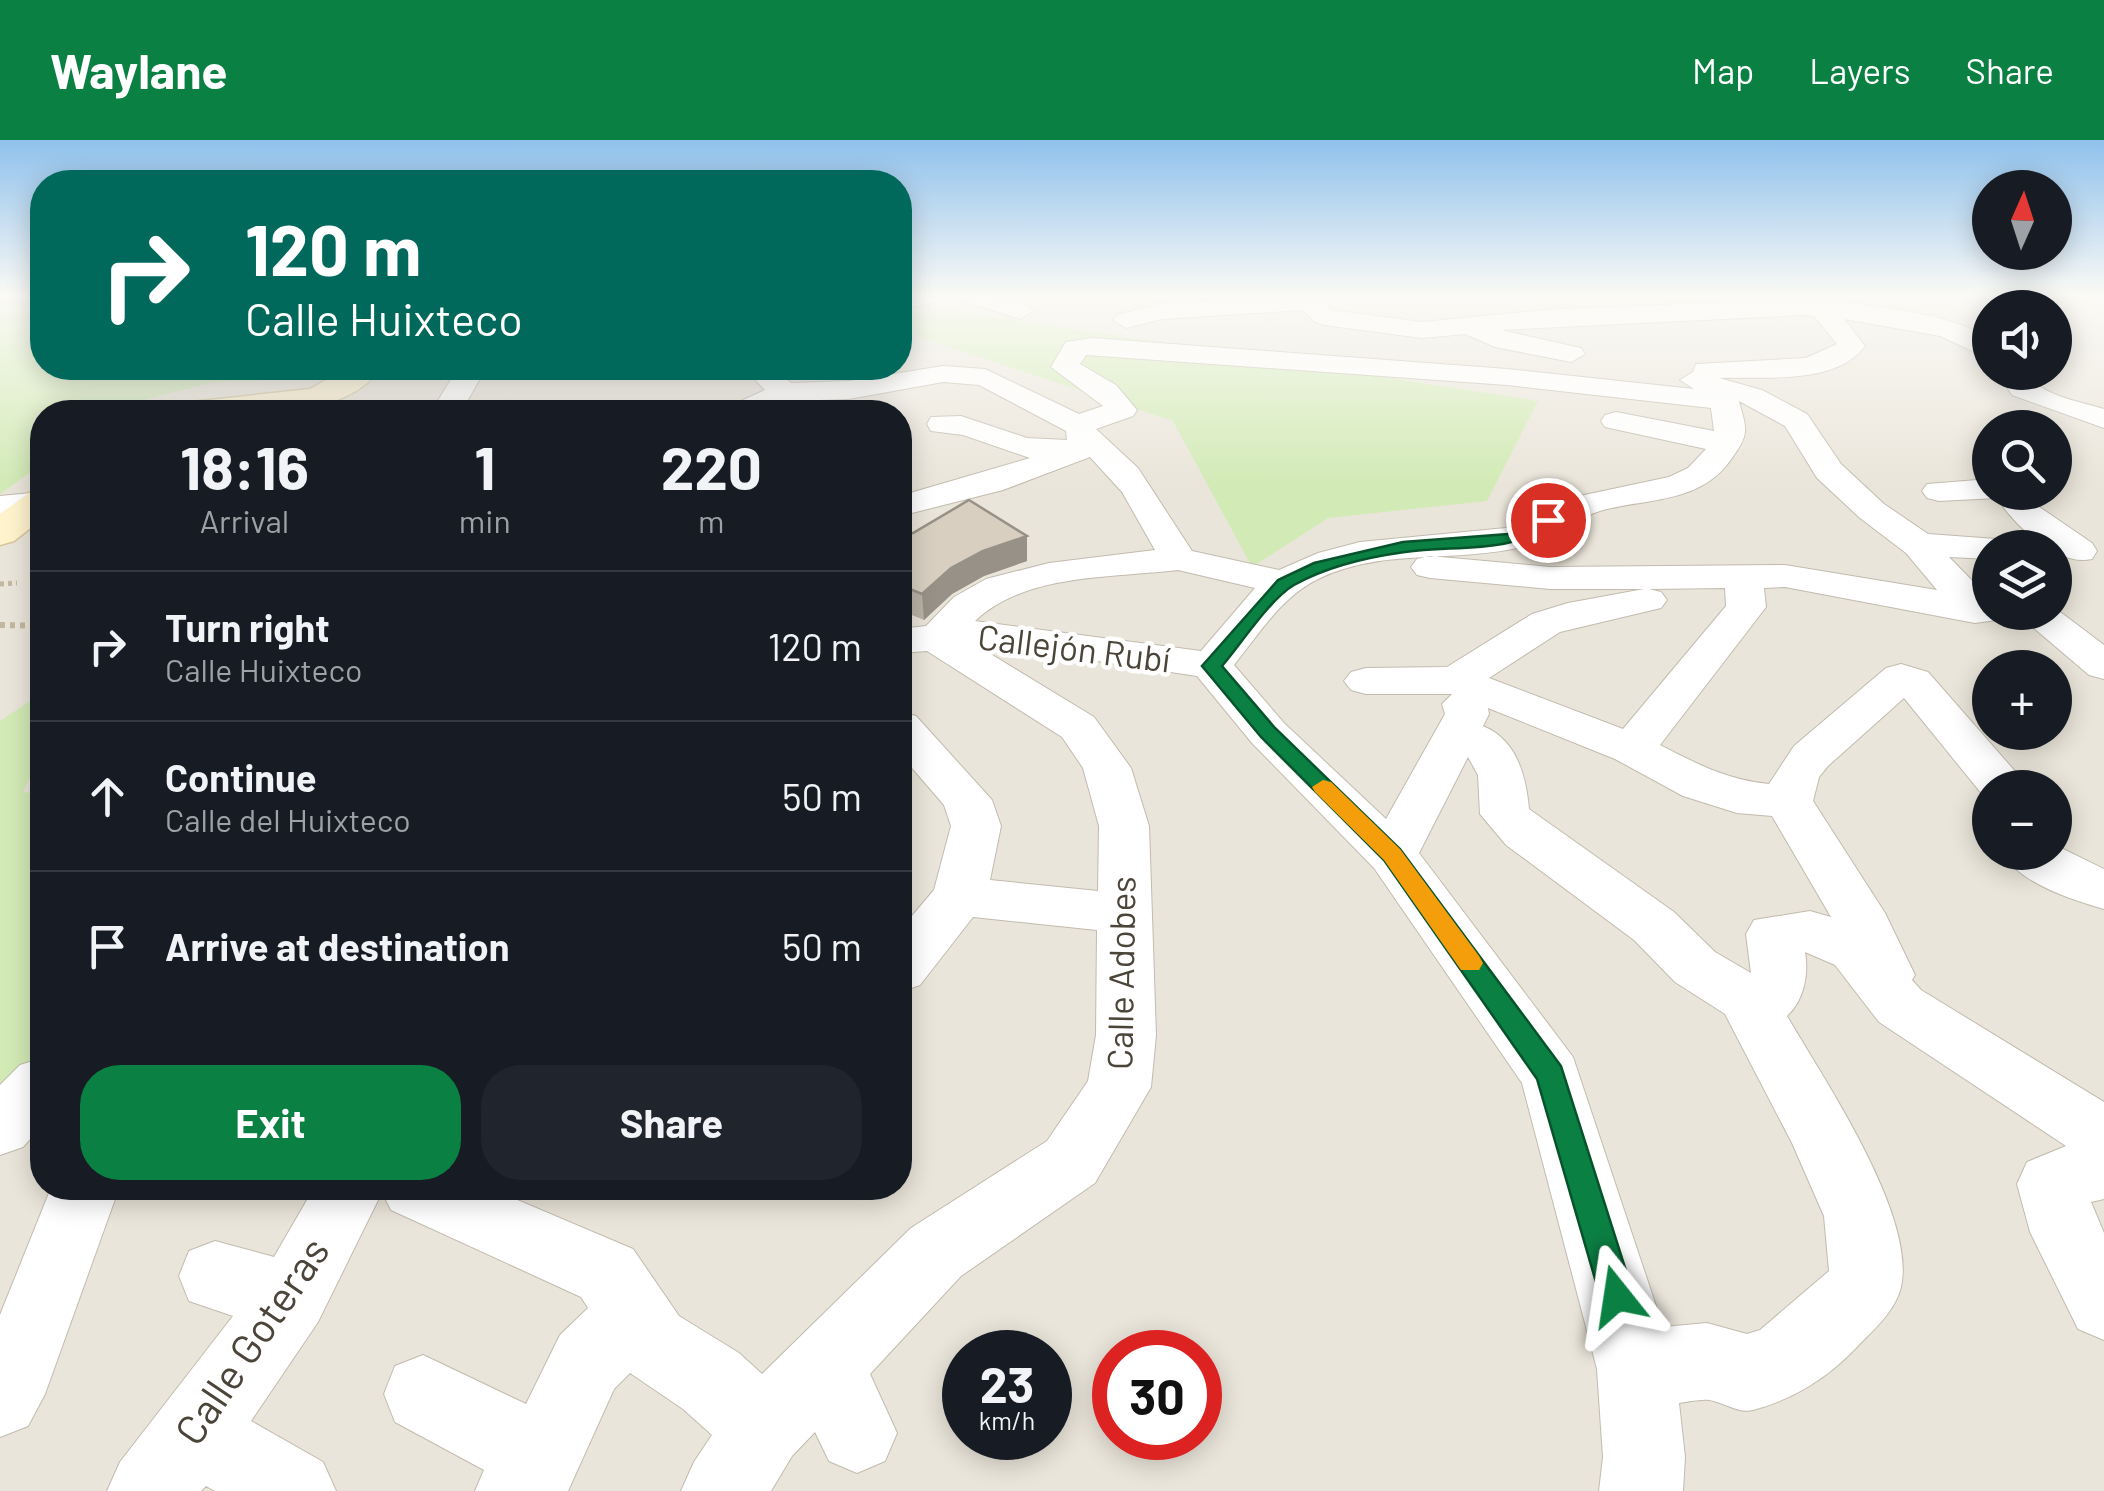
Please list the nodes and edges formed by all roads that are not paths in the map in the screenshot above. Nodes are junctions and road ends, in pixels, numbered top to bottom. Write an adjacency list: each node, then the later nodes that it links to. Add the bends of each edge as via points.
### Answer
1 (1069, 360): 17 (street, via 1065,367 1106,391 1122,410)
2 (1280, 360): 9 (street)
3 (1600, 360): 9 (street)
4 (1830, 360): 9 (street, via 1702,370)
5 (912, 379): 17 (street, via 985,377)
6 (349, 380): 12 (street, via 332,392)
7 (771, 380): 11 (street)
8 (908, 380): 11 (street)
9 (1704, 387): 18 (street, via 1730,431); 31 (street, via 1752,396 1796,420 1828,471)
10 (2038, 390): 14 (street, via 2068,411)
11 (784, 392): 13 (street)
12 (296, 400)
13 (767, 400)
14 (2104, 419)
15 (1616, 421): 18 (street)
16 (928, 426): 17 (street, via 978,426 1032,448)
17 (1080, 437): 19 (street); 34 (street, via 1115,461)
18 (1725, 443): 35 (street, via 1690,481 1587,504 1528,534 1403,547)
19 (1043, 465): 20 (street); 29 (street, via 954,495 952,517)
20 (914, 471)
21 (1939, 490): 22 (street)
22 (1972, 490)
23 (30, 502): 24 (street)
24 (0, 506)
25 (30, 510): 30 (street)
26 (2026, 510): 32 (street, via 2038,523)
27 (2065, 510): 32 (street)
28 (1449, 518): 35 (street, via 1340,536 1324,555)
29 (912, 521)
30 (0, 533)
31 (1919, 545): 33 (street); 38 (street)
32 (2085, 545)
33 (1972, 547)
34 (1178, 559): 37 (street); 41 (street, via 1030,580 984,594)
35 (1330, 563): 36 (street, via 1550,578); 37 (street)
36 (1744, 577): 39 (street, via 1817,580); 45 (street, via 1568,615); 48 (street, via 1746,607)
37 (1284, 584): 42 (street)
38 (1972, 601)
39 (1972, 609)
40 (2057, 630): 43 (street)
41 (919, 640): 42 (street, Callejón Rubí, via 984,632); 55 (street, Calle Adobes, via 1078,727 1106,768 1124,826)
42 (1212, 666): 51 (street)
43 (2104, 666)
44 (1366, 680): 45 (street)
45 (1456, 680): 46 (street, via 1468,714); 48 (street)
46 (1458, 732): 51 (street); 57 (street, via 1483,743 1502,775 1506,814 1524,833)
47 (912, 739): 54 (street, via 967,800 976,826)
48 (1632, 749): 50 (street, via 1700,785)
49 (1988, 770): 50 (street, via 1913,681 1902,677 1811,756)
50 (1788, 802): 58 (street, via 1864,927)
51 (1392, 855): 70 (street, via 1550,1075)
52 (2062, 870): 53 (street)
53 (2104, 890)
54 (959, 896): 55 (street); 56 (street)
55 (1125, 914): 73 (street, Calle Adobes, via 1126,1035 1118,1087 1071,1162 936,1252 841,1400)
56 (912, 955)
57 (1746, 998): 58 (street, via 1770,999 1780,972 1774,934 1810,931 1855,950); 70 (street, via 1859,1216 1864,1288 1781,1362 1746,1373 1708,1361)
58 (1900, 1006): 61 (street)
59 (30, 1096): 60 (street)
60 (0, 1127)
61 (2104, 1136)
62 (2104, 1169): 68 (street, via 2051,1184 2066,1232)
63 (81, 1200): 72 (street)
64 (344, 1200): 67 (street, Calle Goteras)
65 (441, 1200): 69 (street, via 608,1273)
66 (214, 1276): 67 (street)
67 (292, 1297): 74 (street, Calle Goteras)
68 (2104, 1304)
69 (634, 1315): 73 (street, via 652,1343 711,1381); 75 (street, via 588,1362)
70 (1636, 1369): 78 (street)
71 (423, 1394): 75 (street)
72 (0, 1398)
73 (764, 1428): 77 (street, Calle Adobes)
74 (172, 1462): 76 (street)
75 (530, 1474)
76 (290, 1490)
77 (723, 1491)
78 (1641, 1491)

